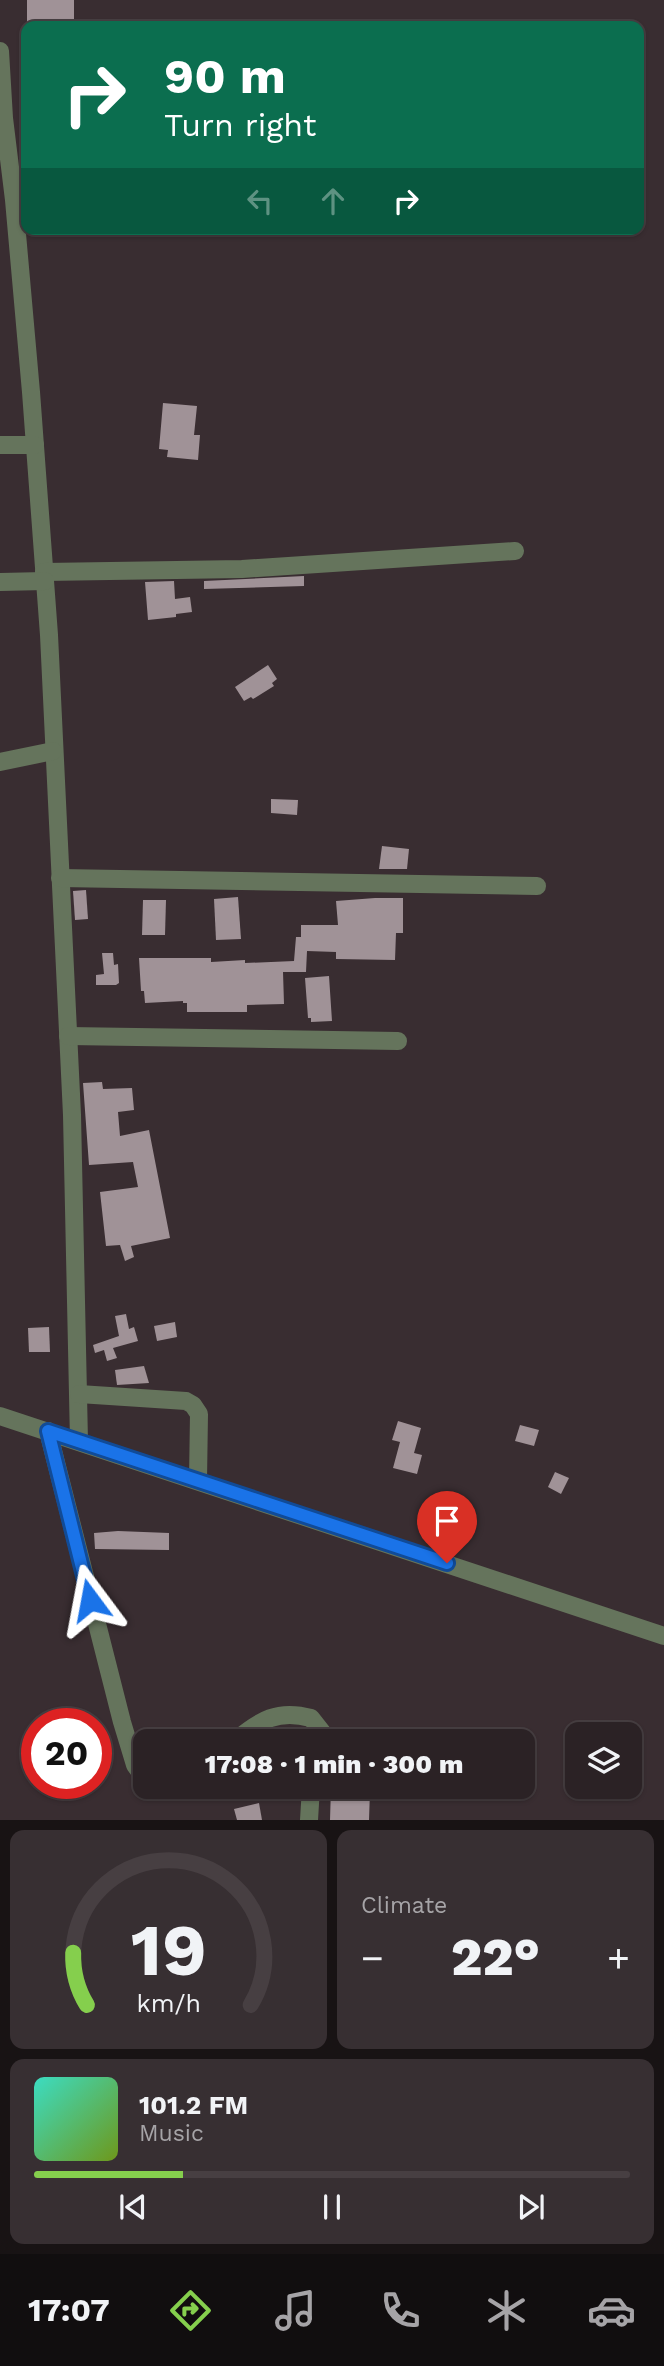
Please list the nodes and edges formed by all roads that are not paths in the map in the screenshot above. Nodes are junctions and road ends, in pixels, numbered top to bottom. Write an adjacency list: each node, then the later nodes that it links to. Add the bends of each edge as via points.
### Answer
1 (0, 51): 3 (street)
2 (0, 445): 3 (street)
3 (35, 445): 5 (street)
4 (515, 551): 5 (street)
5 (45, 577): 6 (street); 7 (street)
6 (0, 582)
7 (53, 751): 8 (street); 9 (street)
8 (0, 762)
9 (60, 878): 10 (street); 11 (street)
10 (537, 886)
11 (68, 1036): 12 (street); 13 (street)
12 (398, 1041)
13 (79, 1394): 16 (street); 17 (street, via 193,1405 199,1414)
14 (0, 1416): 15 (street)
15 (48, 1431): 16 (street); 21 (street)
16 (79, 1441): 17 (street)
17 (198, 1480): 18 (street)
18 (664, 1636)
19 (252, 1729): 20 (street, via 268,1718 292,1713 311,1718)
20 (319, 1729)
21 (133, 1758)
22 (310, 1799): 23 (street)
23 (309, 1820)

